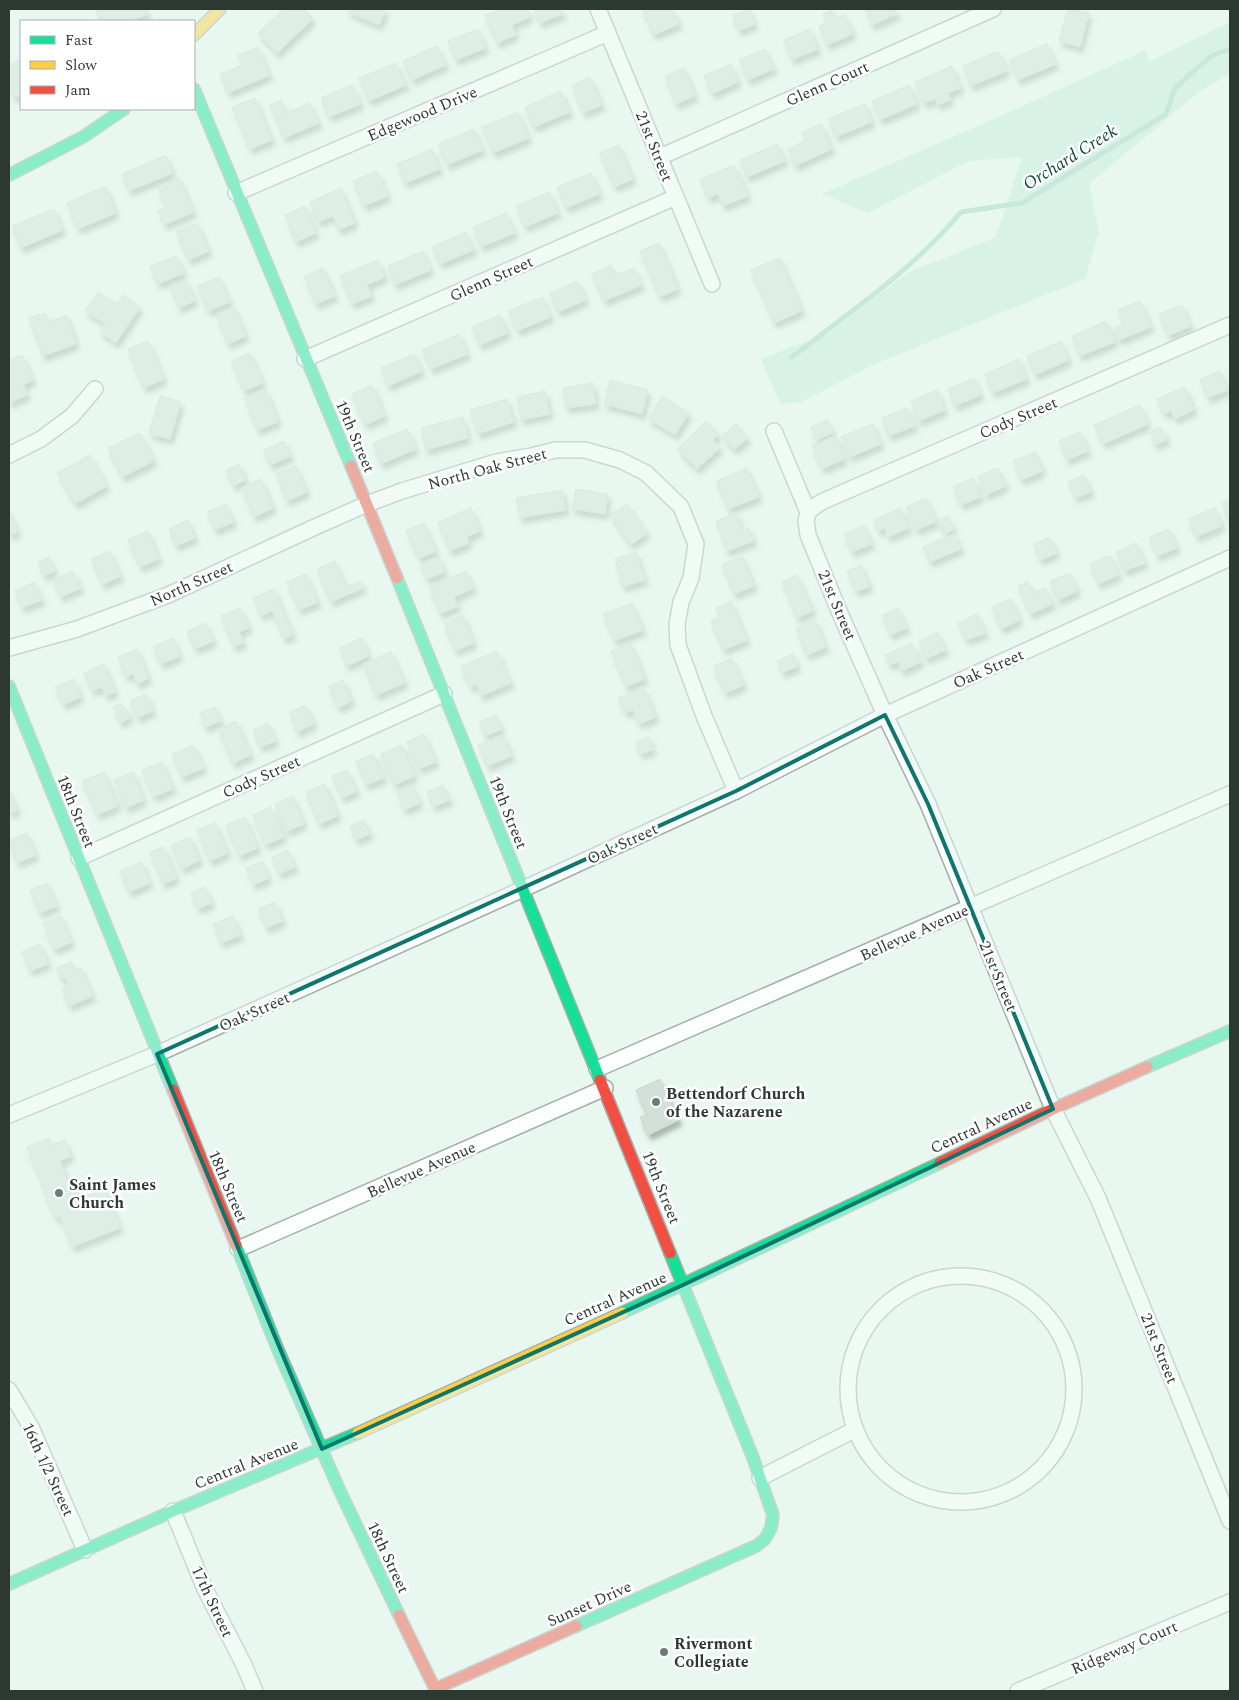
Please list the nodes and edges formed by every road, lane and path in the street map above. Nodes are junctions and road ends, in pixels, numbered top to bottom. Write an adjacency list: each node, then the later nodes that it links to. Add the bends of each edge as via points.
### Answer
1 (220, 9): 5 (street)
2 (598, 9): 4 (street, 21st Street)
3 (994, 9): 8 (street, Glenn Court)
4 (608, 33): 8 (street, 21st Street); 10 (street, Edgewood Drive)
5 (195, 34)
6 (195, 91): 10 (street, 19th Street)
7 (123, 110): 9 (street, via 76,142)
8 (660, 157): 11 (street, 21st Street)
9 (9, 175)
10 (236, 193): 14 (street, 19th Street)
11 (676, 198): 12 (street, 21st Street); 14 (street, Glenn Street)
12 (712, 284)
13 (1230, 324): 19 (street, Cody Street, via 828,499)
14 (305, 359): 18 (street, 19th Street)
15 (96, 389): 17 (street, via 72,416 42,440)
16 (774, 431): 19 (street, 21st Street)
17 (9, 455)
18 (367, 504): 21 (street, North Street, via 168,595 77,629); 23 (street, 19th Street); 25 (street, North Oak Street, via 496,462 555,450 585,450 620,460 646,473 681,507 696,544 691,578 681,602 677,624 678,645)
19 (808, 512): 24 (street, 21st Street, via 808,535)
20 (1230, 558): 24 (street, Oak Street)
21 (9, 648)
22 (9, 686): 27 (street, 18th Street)
23 (444, 694): 27 (street, Cody Street); 28 (street, 19th Street)
24 (885, 715): 25 (street, Oak Street); 29 (street, 21st Street, via 928,804)
25 (736, 791): 28 (street, Oak Street)
26 (1230, 794): 29 (street, Bellevue Avenue)
27 (79, 858): 31 (street, 18th Street)
28 (523, 889): 31 (street, Oak Street); 32 (street, 19th Street)
29 (970, 907): 32 (street, Bellevue Avenue); 34 (street, 21st Street)
30 (1230, 1031): 34 (street, Central Avenue)
31 (157, 1054): 35 (street, Oak Street); 36 (street, 18th Street)
32 (597, 1069): 33 (street, 19th Street)
33 (604, 1088): 36 (street, Bellevue Avenue); 37 (street, 19th Street)
34 (1053, 1109): 37 (street, Central Avenue); 43 (street, 21st Street, via 1098,1198)
35 (9, 1116)
36 (238, 1249): 40 (street, 18th Street)
37 (683, 1285): 40 (street, Central Avenue); 41 (street, 19th Street)
38 (9, 1390): 45 (street, 16th 1/2 Street, via 30,1427)
39 (854, 1430): 39 (street, via 848,1404 847,1377 865,1327 882,1306 928,1280 955,1275 972,1276 1007,1285 1030,1298 1049,1317 1066,1344 1074,1376 1073,1409 1063,1440 1044,1467 1018,1487 988,1499 955,1502 923,1496 894,1481 870,1458); 41 (street)
40 (322, 1449): 42 (street, Central Avenue); 48 (street, 18th Street)
41 (760, 1478): 44 (street, 19th Street, via 772,1515 771,1528)
42 (174, 1510): 45 (street, Central Avenue); 49 (street, 17th Street, via 205,1588)
43 (1230, 1521)
44 (756, 1546): 48 (street, Sunset Drive)
45 (85, 1550): 46 (street, Central Avenue)
46 (9, 1584)
47 (1230, 1602): 50 (street, Ridgeway Court)
48 (435, 1690)
49 (254, 1691)
50 (1018, 1691)

